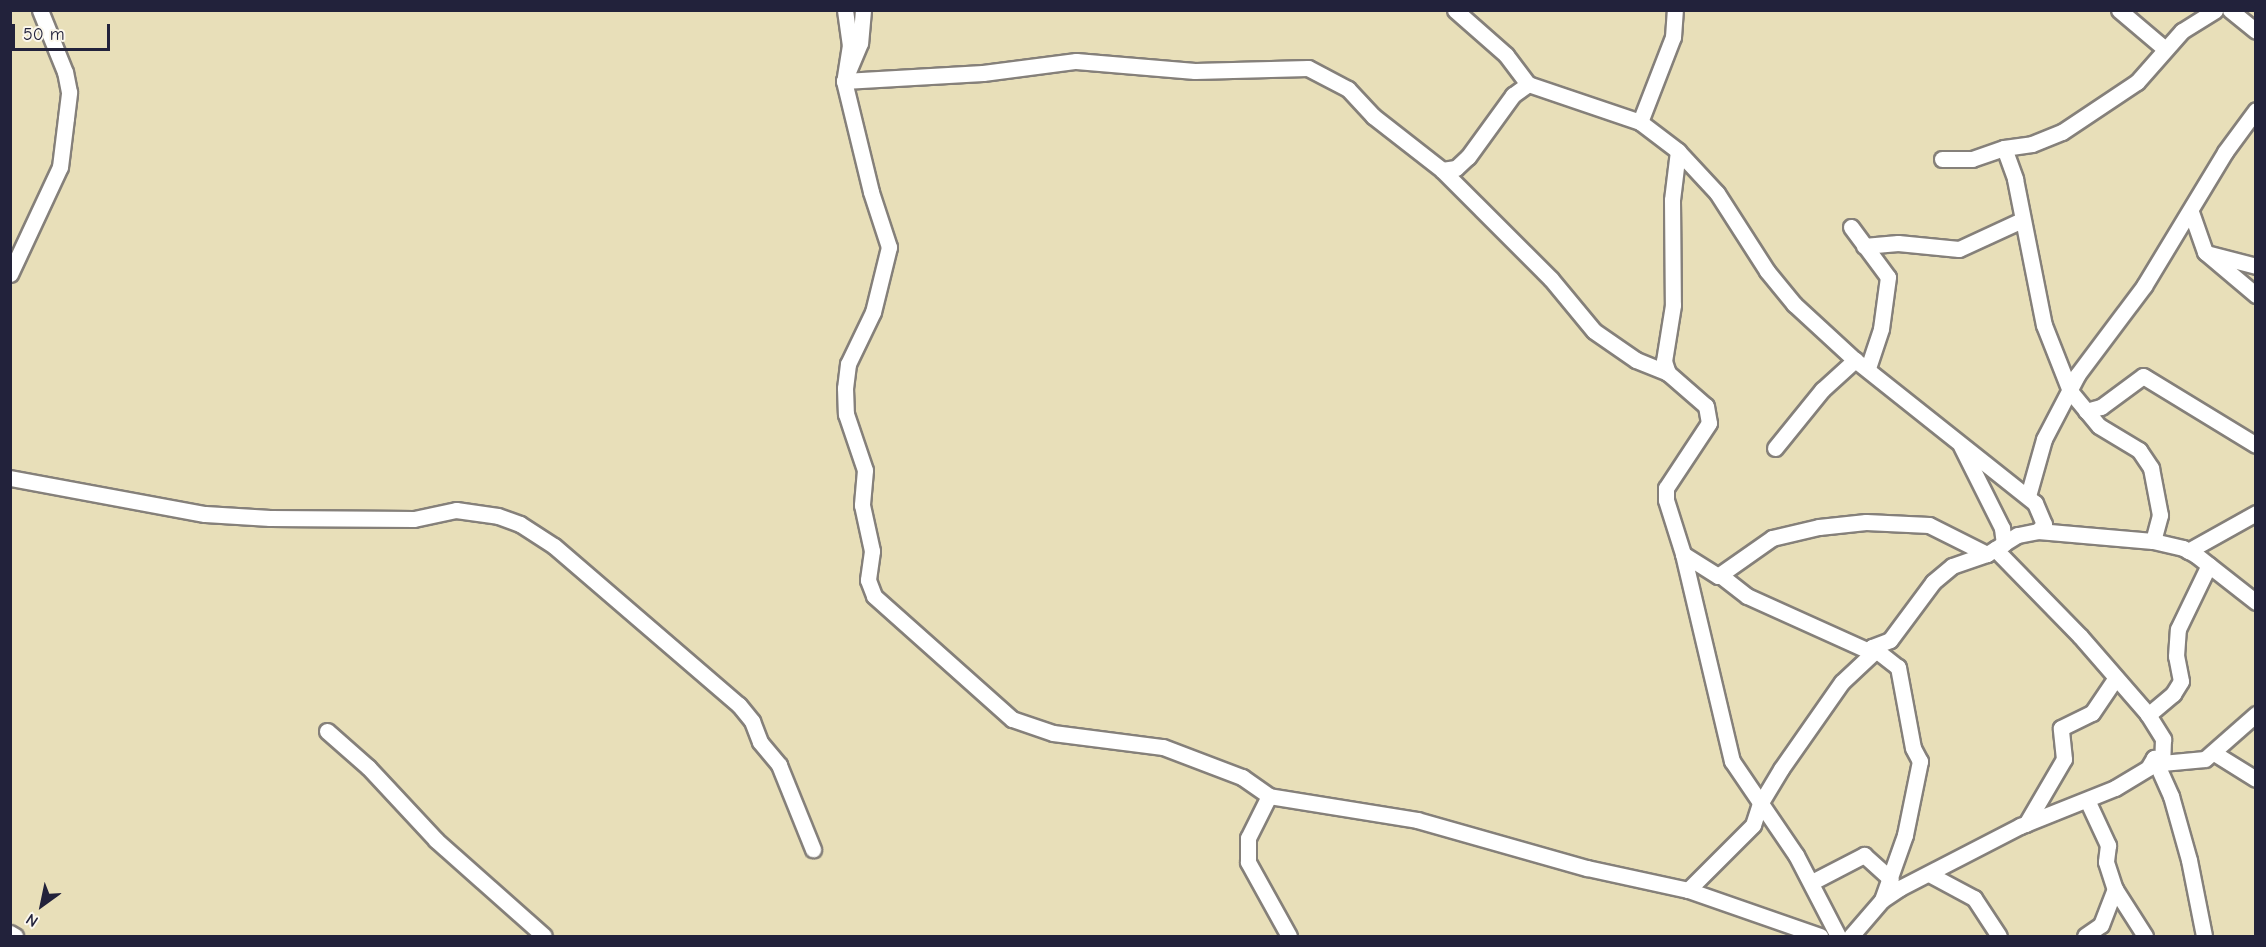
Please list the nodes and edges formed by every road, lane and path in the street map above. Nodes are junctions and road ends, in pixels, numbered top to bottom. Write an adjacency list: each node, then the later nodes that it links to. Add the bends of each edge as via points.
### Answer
1 (40, 10): 25 (street, via 69,92 60,167)
2 (844, 10): 11 (street, via 850,45)
3 (863, 10): 11 (street, via 860,43)
4 (1455, 10): 12 (street, via 1506,55)
5 (1675, 10): 14 (street, via 1672,37)
6 (2119, 10): 10 (street)
7 (2215, 10): 10 (street, via 2182,30)
8 (2230, 10): 9 (street)
9 (2256, 31)
10 (2165, 49): 15 (street, via 2137,82 2075,124 2032,144)
11 (844, 81): 18 (street, via 983,73 1076,61 1195,71 1308,68 1348,90 1372,116); 53 (street, via 889,247 873,312 848,364 845,388 846,414 865,470 862,505 872,551 867,580 874,596 1012,719 1053,733 1163,747 1242,777)
12 (1528, 84): 14 (street); 18 (street, via 1513,95 1468,158 1456,168)
13 (2256, 110): 19 (street, via 2225,152)
14 (1640, 122): 16 (street)
15 (2004, 148): 17 (street, via 1972,159); 20 (street, via 2015,179)
16 (1678, 151): 27 (street, via 1717,193 1782,291); 28 (street, via 1672,200 1673,305 1664,361)
17 (1942, 159)
18 (1442, 170): 28 (street, via 1551,279 1594,331 1636,360)
19 (2191, 212): 23 (street); 29 (street)
20 (2022, 220): 22 (street, via 1959,249 1898,243); 29 (street, via 2044,325)
21 (1851, 227): 22 (street)
22 (1863, 246): 27 (street, via 1888,277 1881,329)
23 (2205, 252): 24 (street); 26 (street)
24 (2256, 266)
25 (10, 274)
26 (2256, 295)
27 (1861, 364): 31 (street); 33 (street, via 1821,390)
28 (1668, 373): 41 (street, via 1706,406 1710,417 1706,430 1666,488)
29 (2070, 391): 30 (street); 35 (street, via 2044,439)
30 (2086, 411): 32 (street, via 2101,407 2143,376); 38 (street, via 2107,432 2139,450 2151,468 2160,515)
31 (1960, 443): 35 (street); 39 (street, via 2002,528)
32 (2256, 445)
33 (1775, 448)
34 (10, 478): 57 (street, via 205,514 414,519 456,510 498,516 520,524 554,546 739,705 752,721 760,742 779,765)
35 (2028, 496): 37 (street, via 2044,524)
36 (2256, 513): 40 (street)
37 (2038, 531): 38 (street); 39 (street, via 2018,535)
38 (2153, 541): 40 (street)
39 (1995, 549): 43 (street, via 1929,525 1854,522 1772,538); 45 (street, via 1943,572 1890,640); 46 (street, via 2080,636)
40 (2188, 551): 42 (street)
41 (1683, 554): 43 (street); 55 (street, via 1732,761)
42 (2209, 565): 44 (street); 48 (street, via 2178,629 2176,656 2181,681 2174,694)
43 (1720, 575): 45 (street, via 1747,596)
44 (2256, 602)
45 (1872, 650): 55 (street, via 1831,698); 59 (street, via 1898,667 1913,747 1920,761)
46 (2115, 679): 48 (street); 56 (street, via 2092,713 2061,728 2064,759)
47 (2256, 714): 50 (street)
48 (2148, 715): 51 (street, via 2163,739)
49 (327, 731): 66 (street, via 368,767 428,832)
50 (2214, 753): 51 (street, via 2198,762); 52 (street)
51 (2158, 760): 54 (street); 74 (street, via 2189,860)
52 (2256, 779)
53 (1269, 796): 62 (street, via 1417,820 1587,868); 67 (street, via 1248,838 1248,862)
54 (2087, 800): 56 (street); 61 (street, via 2109,848 2106,862)
55 (1760, 804): 60 (street); 62 (street, via 1753,825)
56 (2026, 824): 58 (street)
57 (813, 849)
58 (1929, 874): 63 (street); 71 (street, via 1974,898)
59 (1891, 879): 60 (street, via 1863,855); 63 (street)
60 (1812, 882): 69 (street)
61 (2115, 889): 72 (street, via 2101,925); 73 (street)
62 (1689, 890): 68 (street)
63 (1882, 900): 70 (street)
64 (10, 933): 65 (street)
65 (15, 936)
66 (544, 936)
67 (1289, 936)
68 (1820, 936)
69 (1838, 936)
70 (1851, 936)
71 (1999, 936)
72 (2085, 936)
73 (2145, 936)
74 (2204, 936)

